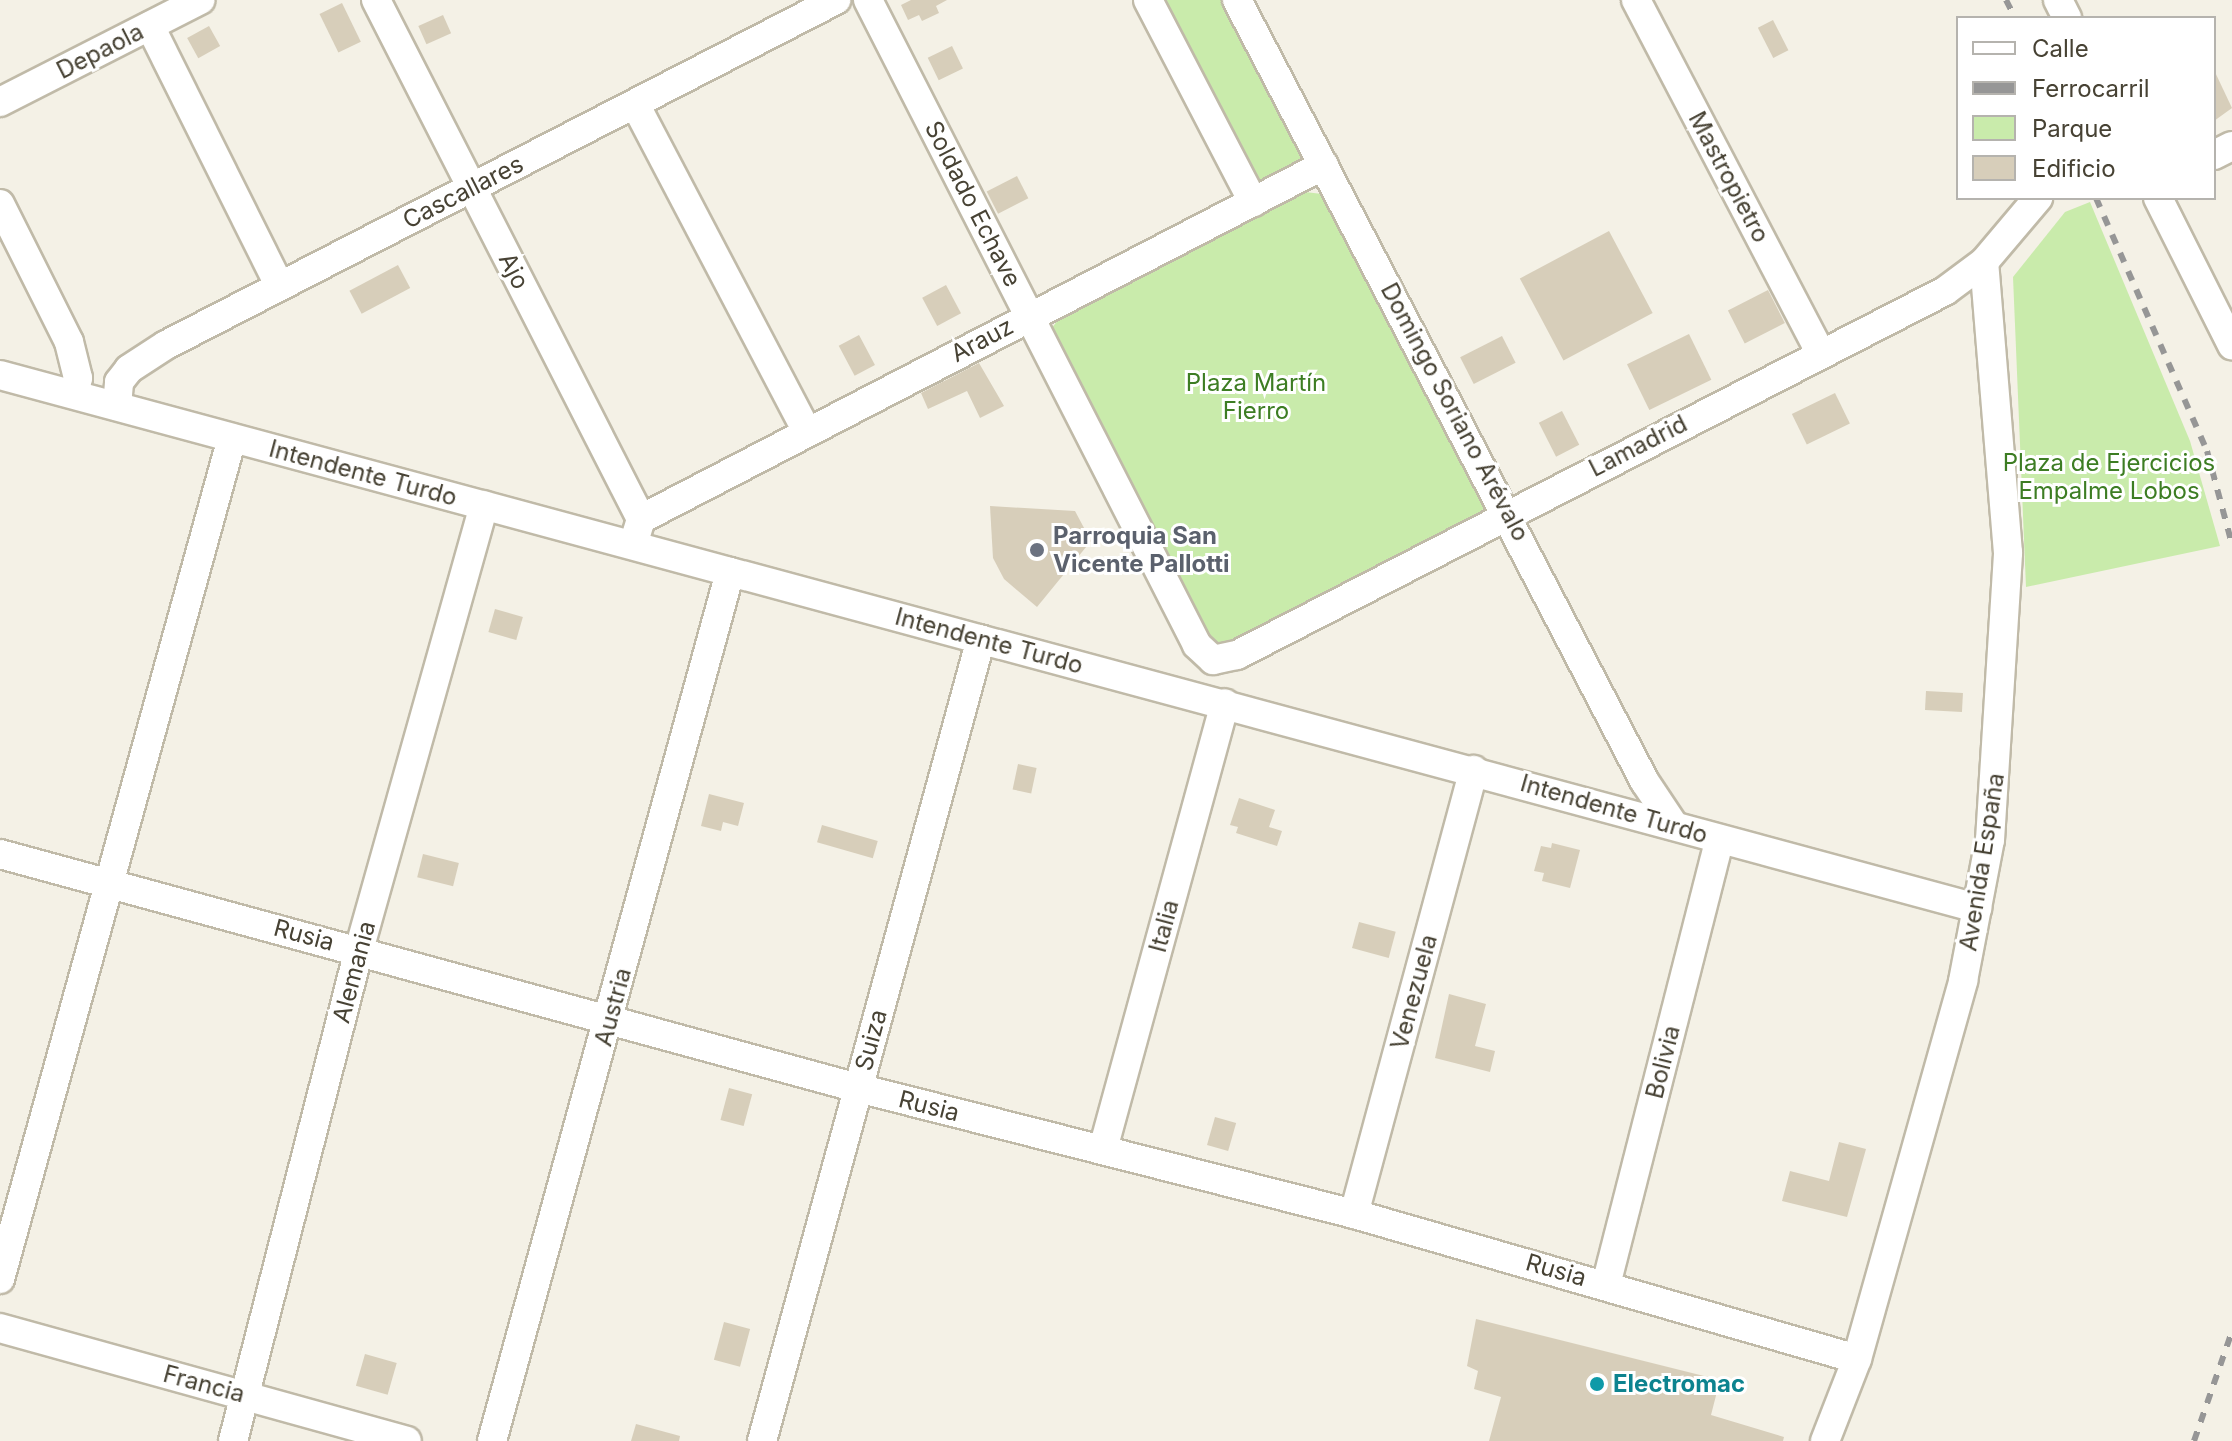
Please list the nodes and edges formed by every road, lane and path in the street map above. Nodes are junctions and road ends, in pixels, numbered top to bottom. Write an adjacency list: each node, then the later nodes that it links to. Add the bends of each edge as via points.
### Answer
1 (200, 0): 8 (street, Depaola)
2 (376, 0): 12 (street, Ajo)
3 (868, 0): 19 (street, Soldado Echave)
4 (1148, 0): 15 (street)
5 (1237, 0): 11 (street, Domingo Soriano Arévalo)
6 (1636, 0): 21 (street, Mastropietro)
7 (832, 1): 10 (street, Cascallares)
8 (150, 26): 9 (street, Depaola); 18 (street)
9 (0, 102)
10 (635, 104): 12 (street, Cascallares); 25 (street)
11 (1324, 165): 15 (street, Arauz); 28 (street, Domingo Soriano Arévalo)
12 (472, 187): 18 (street, Cascallares); 29 (street, Ajo)
13 (2036, 200): 17 (street, Lamadrid)
14 (2159, 200): 20 (street)
15 (1253, 202): 19 (street, Arauz)
16 (0, 204): 23 (street, via 69,342 78,378)
17 (1984, 262): 21 (street, Lamadrid, via 1945,291); 39 (street, Avenida España, via 2008,553 1997,782)
18 (279, 285): 24 (street, Cascallares, via 129,369 119,382)
19 (1030, 315): 25 (street, Arauz); 32 (street, Soldado Echave, via 1197,645)
20 (2232, 345)
21 (1821, 354): 28 (street, Lamadrid)
22 (0, 375): 23 (street, Intendente Turdo)
23 (74, 394): 24 (street, Intendente Turdo)
24 (117, 406): 26 (street, Intendente Turdo)
25 (807, 432): 29 (street, Arauz)
26 (232, 438): 27 (street, Intendente Turdo); 38 (street)
27 (484, 505): 29 (street, Intendente Turdo); 40 (street, Alemania)
28 (1508, 512): 32 (street, Lamadrid, via 1237,655); 35 (street, Domingo Soriano Arévalo, via 1645,782)
29 (637, 531): 30 (street, Intendente Turdo)
30 (730, 572): 31 (street, Intendente Turdo); 41 (street, Austria)
31 (981, 639): 33 (street, Intendente Turdo); 42 (street, Suiza)
32 (1213, 660): 33 (street, Italia)
33 (1216, 701): 34 (street, Intendente Turdo); 43 (street, Italia)
34 (1474, 770): 35 (street, Intendente Turdo); 44 (street, Venezuela)
35 (1673, 824): 36 (street, Intendente Turdo)
36 (1720, 839): 39 (street, Intendente Turdo); 46 (street, Bolivia)
37 (0, 854): 38 (street, Rusia)
38 (111, 882): 40 (street, Rusia); 45 (street)
39 (1977, 908): 48 (street, Avenida España, via 1963,981)
40 (359, 950): 41 (street, Rusia); 49 (street, Alemania)
41 (610, 1018): 42 (street, Rusia); 52 (street, Austria)
42 (858, 1088): 43 (street, Rusia); 53 (street, Suiza)
43 (1103, 1149): 44 (street, Rusia)
44 (1354, 1214): 46 (street, Rusia)
45 (0, 1279)
46 (1606, 1285): 48 (street, Rusia)
47 (0, 1328): 49 (street, Francia)
48 (1857, 1359): 54 (street, Avenida España)
49 (246, 1396): 50 (street, Alemania); 51 (street, Francia)
50 (233, 1441)
51 (407, 1441)
52 (492, 1441)
53 (762, 1441)
54 (1825, 1441)

